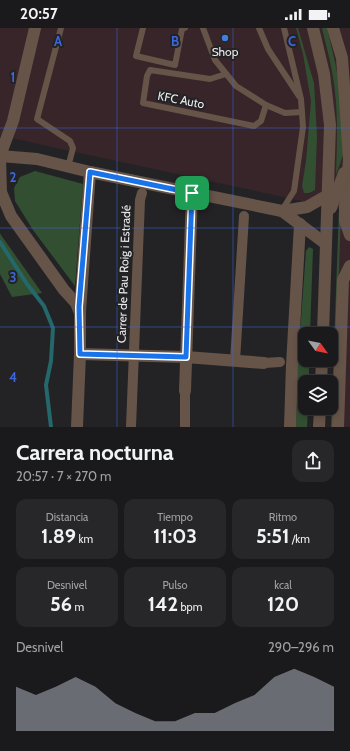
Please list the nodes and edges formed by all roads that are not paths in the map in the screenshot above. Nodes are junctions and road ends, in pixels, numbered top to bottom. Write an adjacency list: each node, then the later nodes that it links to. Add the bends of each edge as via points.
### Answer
1 (35, 28): 14 (street, via 13,121)
2 (61, 28): 16 (lane, via 37,119 70,141 73,148)
3 (142, 28): 4 (lane, via 136,56 175,65 182,29)
4 (185, 28)
5 (204, 28): 10 (lane, via 215,60)
6 (258, 28): 11 (lane, via 268,49)
7 (284, 28): 11 (lane)
8 (313, 28): 20 (street, via 324,74 330,125)
9 (333, 28): 15 (street, via 342,58)
10 (226, 74): 12 (lane, via 236,86); 12 (lane, KFC Auto, via 210,79 150,70 142,103 254,126 261,121)
11 (301, 99): 13 (lane)
12 (266, 105): 13 (lane, via 285,113)
13 (302, 112): 21 (lane, via 303,127 294,191)
14 (0, 157): 16 (street, via 37,159); 28 (street, via 1,192 11,216 76,303)
15 (349, 160): 23 (street); 25 (street, via 345,221)
16 (68, 168): 17 (street)
17 (90, 172): 18 (street); 28 (street)
18 (192, 193): 21 (street); 32 (street)
19 (142, 194): 31 (street, Carrer de Pau Roig i Estradé)
20 (328, 195): 21 (street, via 307,207); 23 (street)
21 (282, 211): 24 (street)
22 (244, 216): 33 (street)
23 (326, 220): 26 (street)
24 (300, 224): 26 (street); 41 (street)
25 (350, 235)
26 (326, 244): 29 (street)
27 (350, 266): 43 (street, via 343,280)
28 (80, 313): 30 (street)
29 (323, 327)
30 (80, 354): 31 (street); 38 (street)
31 (134, 356): 32 (street); 39 (street, Carrer de Pau Roig i Estradé)
32 (186, 357): 33 (street); 36 (street)
33 (235, 361): 35 (street)
34 (280, 362): 35 (street)
35 (264, 363)
36 (185, 390): 40 (street)
37 (320, 415): 42 (street)
38 (77, 427)
39 (131, 427)
40 (185, 427)
41 (290, 427)
42 (319, 427)
43 (338, 427)

